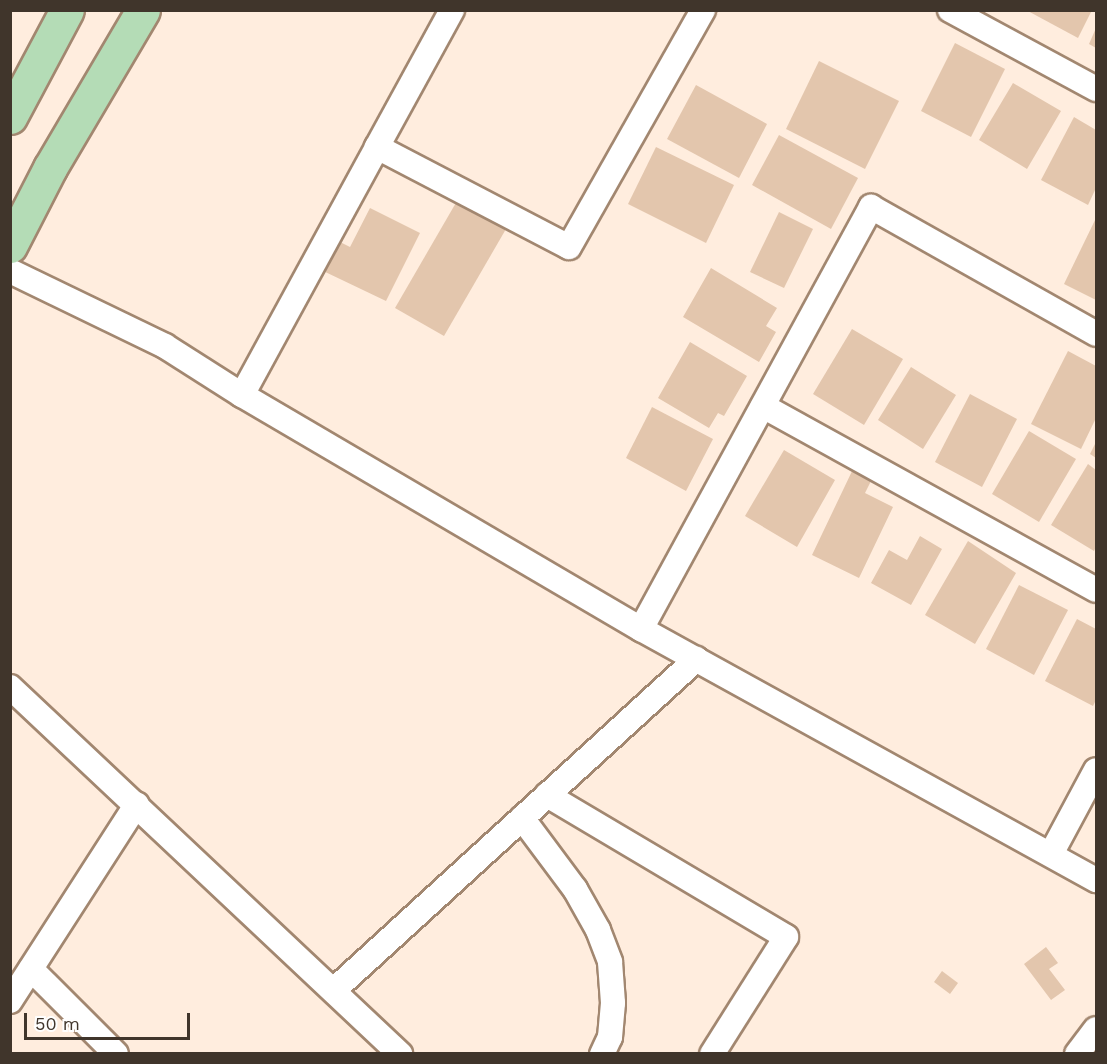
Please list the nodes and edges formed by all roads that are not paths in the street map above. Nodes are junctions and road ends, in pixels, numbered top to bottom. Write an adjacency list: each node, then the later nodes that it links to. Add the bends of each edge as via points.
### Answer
1 (67, 10): 7 (main road)
2 (143, 10): 9 (main road, via 50,168)
3 (452, 10): 8 (street)
4 (703, 10): 8 (street, via 569,248)
5 (964, 13): 6 (street)
6 (1096, 89)
7 (10, 117)
8 (377, 147): 12 (street)
9 (10, 246)
10 (10, 272): 12 (street, via 165,346)
11 (1096, 334): 13 (street, via 871,207)
12 (242, 395): 15 (street)
13 (763, 406): 14 (street); 15 (street)
14 (1096, 590)
15 (641, 629): 16 (street)
16 (696, 658): 19 (street); 22 (street)
17 (10, 687): 20 (street)
18 (1096, 770): 22 (street)
19 (547, 795): 21 (street); 31 (street, via 786,937)
20 (137, 804): 24 (street); 25 (street)
21 (522, 818): 25 (street); 30 (street, via 576,889 610,963 610,1037)
22 (1050, 854): 23 (street)
23 (1096, 880)
24 (31, 969): 26 (street); 28 (street)
25 (334, 990): 29 (street)
26 (10, 1001)
27 (1096, 1029): 32 (street)
28 (116, 1053)
29 (400, 1053)
30 (602, 1053)
31 (712, 1053)
32 (1077, 1053)

